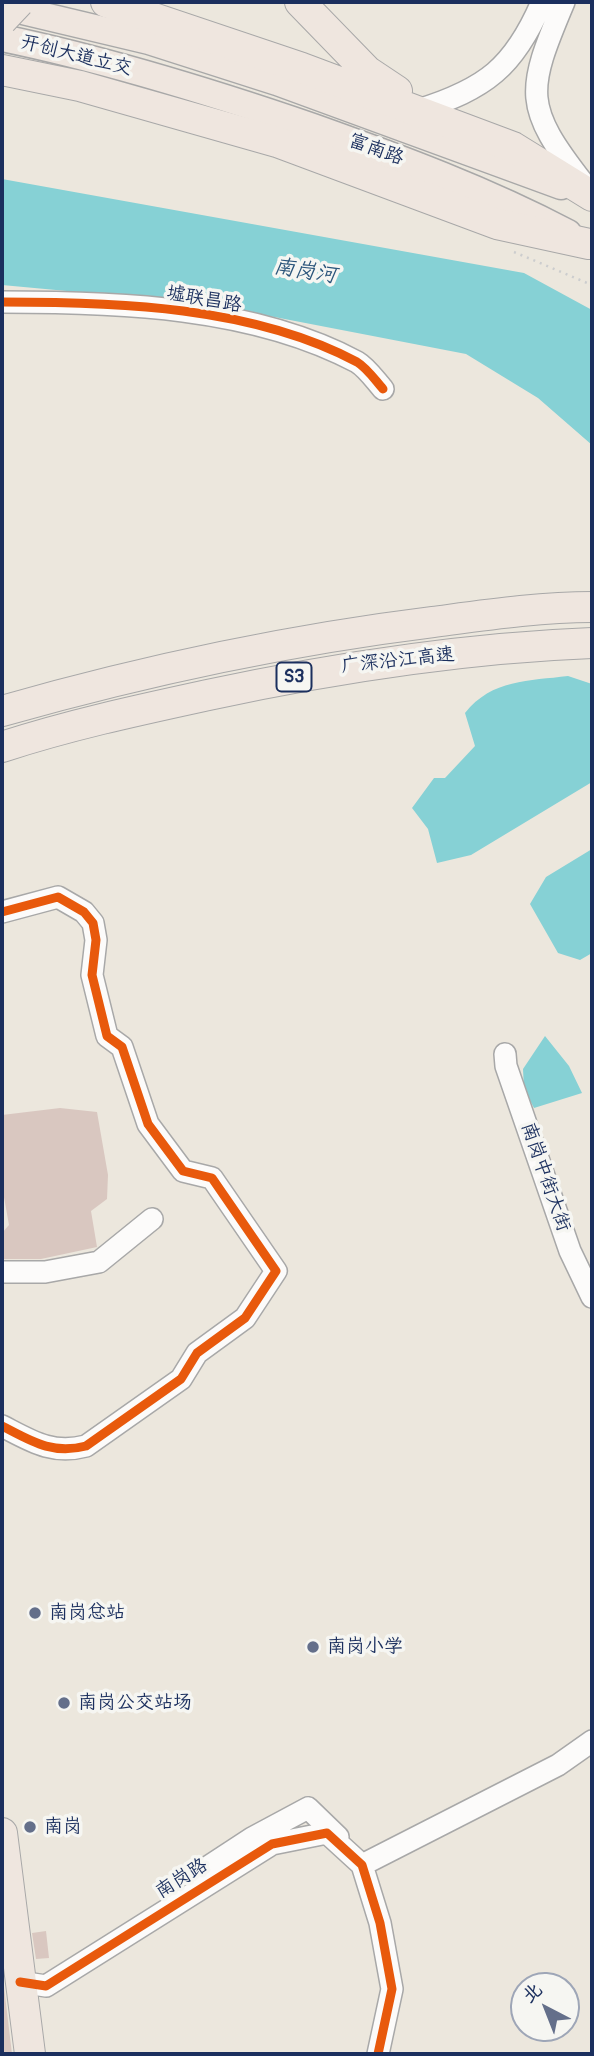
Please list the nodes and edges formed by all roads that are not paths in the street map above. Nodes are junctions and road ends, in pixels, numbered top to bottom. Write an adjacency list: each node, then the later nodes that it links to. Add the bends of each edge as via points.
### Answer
1 (19, 2): 7 (highway, bridge)
2 (106, 2): 12 (highway)
3 (300, 2): 12 (highway, via 367,71)
4 (542, 2): 12 (street, via 516,51 496,74 456,98)
5 (564, 2): 13 (street, via 539,69 537,108 550,138)
6 (2, 6): 9 (main road, 开创大道立交)
7 (2, 20)
8 (2, 38): 11 (main road, 开创大道立交)
9 (149, 41): 13 (main road, 富南路)
10 (2, 70): 14 (highway, via 80,86 266,139 497,224)
11 (151, 75): 14 (main road, 富南路, via 405,161 486,193)
12 (418, 110): 13 (highway, via 513,147)
13 (592, 196)
14 (591, 245)
15 (2, 302): 16 (street, 墟联昌路, via 114,303 214,317 295,337 359,363)
16 (383, 388)
17 (592, 607): 19 (highway, 广深沿江高速 / S3, via 326,635 103,682)
18 (592, 643): 20 (highway, 广深沿江高速 / S3, via 331,669 138,710)
19 (2, 711)
20 (2, 747)
21 (2, 912): 26 (street, via 58,897 93,923 92,975 107,1036 122,1047 148,1125 183,1171 212,1178 276,1271 245,1318 197,1353 181,1379 86,1446 50,1450)
22 (505, 1054): 25 (street, 南岗中街大街, via 570,1251)
23 (152, 1219): 24 (street, via 99,1262 45,1272)
24 (2, 1272)
25 (592, 1297)
26 (2, 1426)
27 (592, 1741): 29 (street, via 558,1765)
28 (2, 1833): 30 (highway)
29 (363, 1864): 30 (street, 南岗路, via 327,1833 272,1844 46,1986); 32 (street, via 392,1989)
30 (19, 1969): 31 (highway)
31 (30, 2054)
32 (378, 2054)

